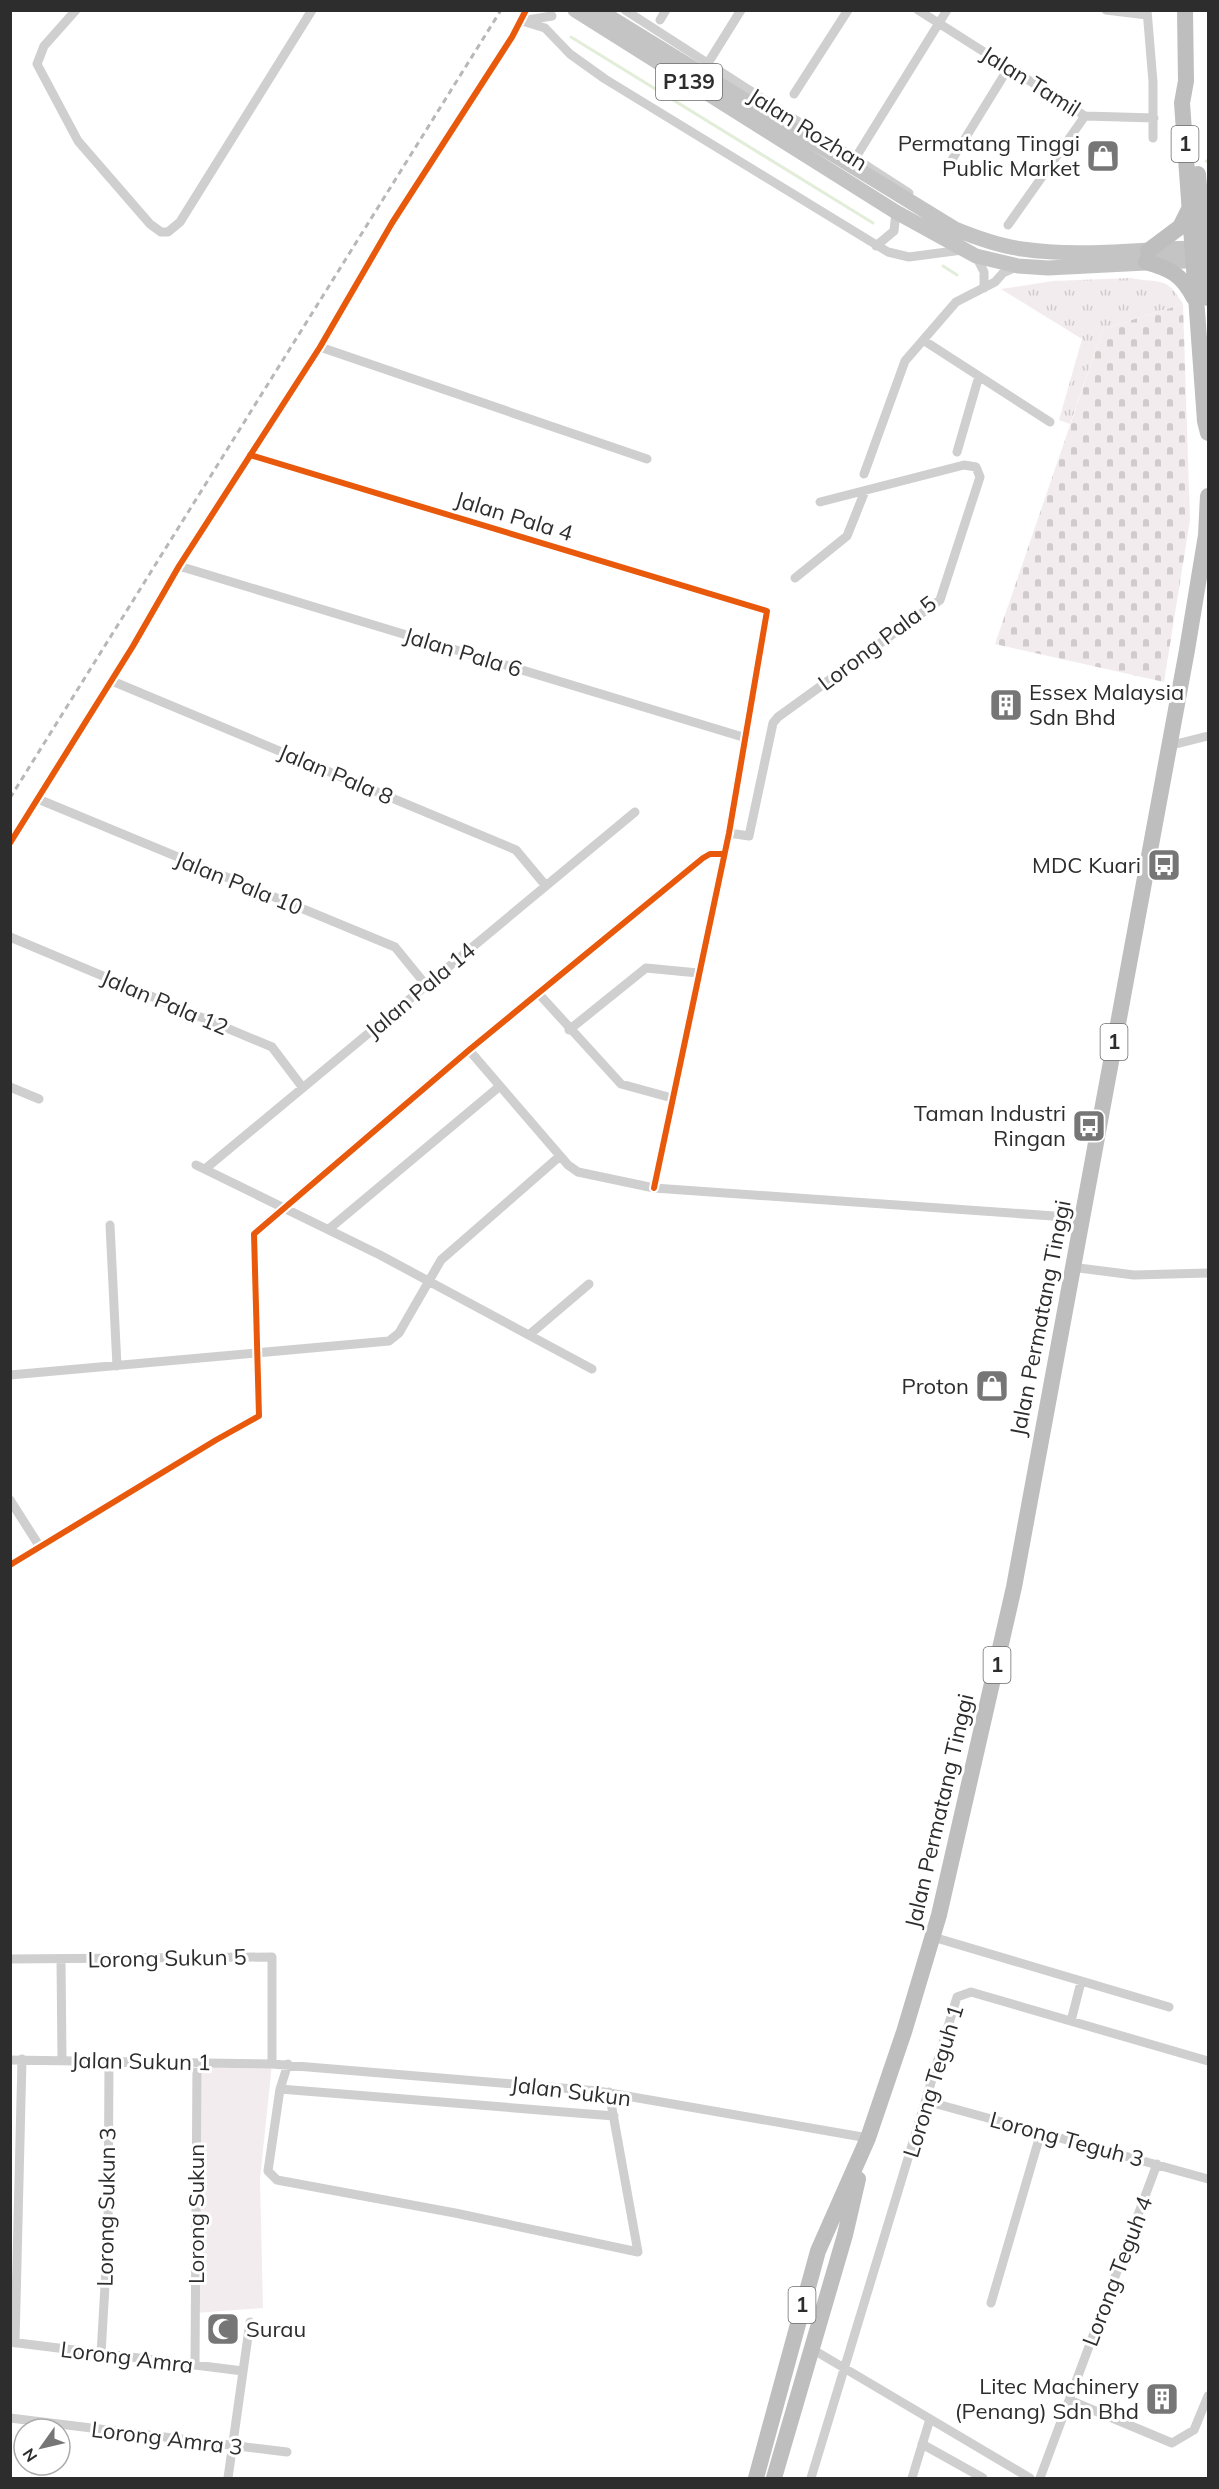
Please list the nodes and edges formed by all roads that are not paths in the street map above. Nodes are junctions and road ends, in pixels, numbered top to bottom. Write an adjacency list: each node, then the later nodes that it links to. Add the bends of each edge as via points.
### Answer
1 (76, 10): 2 (street, via 44,46 37,64 78,141 150,224 168,232 180,222)
2 (312, 10)
3 (526, 10): 17 (street)
4 (575, 10): 27 (main road, Jalan Rozhan / P139)
5 (598, 10): 27 (main road, Jalan Rozhan / P139)
6 (625, 10): 20 (street)
7 (666, 10): 16 (street)
8 (741, 10): 20 (street)
9 (848, 10): 23 (street)
10 (918, 10): 18 (street, Jalan Tamil)
11 (947, 10): 18 (street)
12 (1106, 10): 15 (street)
13 (1185, 10): 22 (highway, 1)
14 (552, 13): 17 (street); 19 (street)
15 (1147, 13): 25 (street)
16 (660, 20)
17 (522, 21): 19 (street, via 538,24); 43 (street, via 392,223)
18 (939, 23): 21 (street, Jalan Tamil); 28 (street)
19 (554, 36): 34 (street, via 570,54 605,79)
20 (708, 63): 28 (street)
21 (1009, 67): 24 (street, Jalan Tamil); 29 (street)
22 (1186, 81): 30 (highway, 1, via 1182,103); 36 (highway, 1, via 1193,103)
23 (794, 94)
24 (1085, 116): 25 (street, Jalan Tamil); 32 (street)
25 (1154, 118): 26 (street)
26 (1153, 138)
27 (808, 149): 31 (main road, Jalan Rozhan / P139); 33 (main road, Jalan Rozhan / P139, via 955,230)
28 (856, 157): 33 (street)
29 (945, 171)
30 (1189, 208): 36 (highway, 1); 38 (highway, via 1180,227)
31 (896, 212): 34 (street, via 894,231); 35 (main road, Jalan Rozhan / P139)
32 (1008, 225)
33 (984, 241): 38 (main road, Jalan Rozhan / P139, via 1026,250)
34 (876, 246): 35 (street, via 909,258)
35 (962, 250): 37 (main road, Jalan Rozhan / P139)
36 (1199, 254): 38 (main road, Jalan Rozhan / P139); 41 (highway, 1)
37 (976, 256): 39 (main road, Jalan Rozhan / P139); 40 (street, via 982,265)
38 (1147, 256): 39 (main road, Jalan Rozhan / P139, via 1048,268); 41 (highway, via 1181,276)
39 (1018, 266): 40 (street)
40 (984, 288): 42 (street, via 956,302)
41 (1203, 301): 46 (highway, 1, via 1205,421)
42 (923, 340): 44 (street); 50 (street, via 905,361)
43 (320, 347): 48 (street); 49 (street)
44 (979, 376): 45 (street); 47 (street)
45 (1050, 422)
46 (1209, 432)
47 (957, 452)
48 (250, 455): 54 (street); 58 (street, Jalan Pala 4, via 767,611)
49 (647, 459)
50 (864, 474)
51 (865, 490): 53 (street, Lorong Pala 5); 55 (street, via 847,537); 62 (street, Lorong Pala 5, via 964,465 976,467 980,477 940,600 778,717 773,723 749,836)
52 (1209, 496): 59 (highway, Jalan Permatang Tinggi / 1, via 1206,535)
53 (820, 502)
54 (179, 566): 56 (street); 58 (street, Jalan Pala 6)
55 (795, 578)
56 (112, 681): 60 (street); 65 (street, Jalan Pala 8, via 516,850)
57 (1209, 736): 59 (street)
58 (746, 738): 62 (street)
59 (1168, 746): 80 (highway, Jalan Permatang Tinggi / 1)
60 (38, 799): 63 (street); 68 (street, Jalan Pala 10, via 395,947)
61 (635, 812): 65 (street, Jalan Pala 14)
62 (729, 833): 64 (street)
63 (10, 843)
64 (724, 854): 67 (street); 69 (street, via 703,858)
65 (546, 886): 68 (street, Jalan Pala 14)
66 (10, 937): 74 (street, Jalan Pala 12, via 272,1047)
67 (698, 973): 70 (street, via 646,968); 75 (street)
68 (426, 985): 74 (street, Jalan Pala 14)
69 (539, 994): 70 (street); 71 (street)
70 (569, 1030): 75 (street, via 621,1084)
71 (469, 1050): 72 (street); 79 (street)
72 (500, 1086): 77 (street); 82 (street)
73 (10, 1087): 76 (street)
74 (303, 1088): 79 (street, Jalan Pala 14, via 201,1167)
75 (672, 1098): 78 (street)
76 (39, 1099)
77 (560, 1156): 78 (street, via 573,1170); 85 (street, via 441,1260)
78 (654, 1188): 80 (street)
79 (283, 1207): 82 (street); 88 (street, via 254,1234)
80 (1082, 1218): 83 (highway, Jalan Permatang Tinggi / 1)
81 (110, 1225): 89 (street)
82 (328, 1229): 85 (street)
83 (1071, 1267): 84 (street, via 1134,1275); 95 (highway, Jalan Permatang Tinggi / 1, via 1014,1587)
84 (1209, 1273)
85 (429, 1281): 87 (street); 88 (street, via 399,1333 389,1341)
86 (588, 1284): 87 (street)
87 (529, 1335): 90 (street)
88 (256, 1354): 89 (street); 93 (street, via 259,1416)
89 (117, 1366): 91 (street)
90 (592, 1369)
91 (10, 1375)
92 (10, 1500): 93 (street)
93 (40, 1547): 94 (street)
94 (10, 1565)
95 (933, 1937): 98 (street); 114 (highway, Jalan Permatang Tinggi / 1)
96 (10, 1959): 97 (street, Lorong Sukun 5)
97 (61, 1959): 103 (street, Lorong Sukun 5); 107 (street, Lorong Sukun 5, via 272,1957)
98 (1081, 1982): 99 (street); 100 (street)
99 (1169, 2007)
100 (1071, 2021): 105 (street, Lorong Teguh 1); 111 (street, Lorong Teguh 1, via 963,1993 957,1997)
101 (22, 2059): 102 (street, Jalan Sukun 1); 103 (street, Jalan Sukun 1); 120 (street)
102 (10, 2060)
103 (62, 2060): 104 (street, Jalan Sukun 1)
104 (109, 2061): 106 (street, Jalan Sukun 1); 122 (street, Lorong Sukun 3, via 108,2234)
105 (1209, 2061)
106 (197, 2062): 107 (street, Jalan Sukun 1); 123 (street, Lorong Sukun)
107 (272, 2064): 108 (street, Jalan Sukun)
108 (288, 2064): 109 (street); 110 (street, Jalan Sukun)
109 (280, 2089): 112 (street); 112 (street, via 268,2171 277,2180 638,2252)
110 (609, 2092): 112 (street); 114 (street, Jalan Sukun)
111 (926, 2101): 113 (street, Lorong Teguh 3); 124 (street, Lorong Teguh 1)
112 (614, 2116)
113 (1041, 2132): 115 (street, Lorong Teguh 3); 117 (street)
114 (868, 2138): 118 (highway, Jalan Permatang Tinggi / 1, via 818,2251); 121 (highway, Jalan Permatang Tinggi / 1)
115 (1157, 2164): 116 (street, Lorong Teguh 3); 127 (street, Lorong Teguh 4)
116 (1209, 2179)
117 (991, 2303)
118 (801, 2308): 121 (highway, via 804,2342); 134 (highway, Jalan Permatang Tinggi / 1)
119 (250, 2322): 125 (street)
120 (13, 2343): 122 (street, Lorong Amra)
121 (812, 2349): 124 (street); 135 (highway, Jalan Permatang Tinggi / 1)
122 (101, 2354): 123 (street, Lorong Amra)
123 (195, 2365): 125 (street, Lorong Amra)
124 (844, 2367): 129 (street); 136 (street, Lorong Teguh 1)
125 (243, 2371): 131 (street)
126 (1209, 2396): 127 (street, via 1194,2430 1172,2443)
127 (1069, 2400): 140 (street, Lorong Teguh 4)
128 (10, 2418): 131 (street, Lorong Amra 3)
129 (930, 2419): 130 (street); 139 (street)
130 (922, 2444): 137 (street); 138 (street)
131 (232, 2447): 132 (street, Lorong Amra 3); 133 (street)
132 (287, 2452)
133 (228, 2478)
134 (756, 2478)
135 (774, 2478)
136 (811, 2478)
137 (912, 2478)
138 (983, 2478)
139 (1030, 2478)
140 (1040, 2478)

